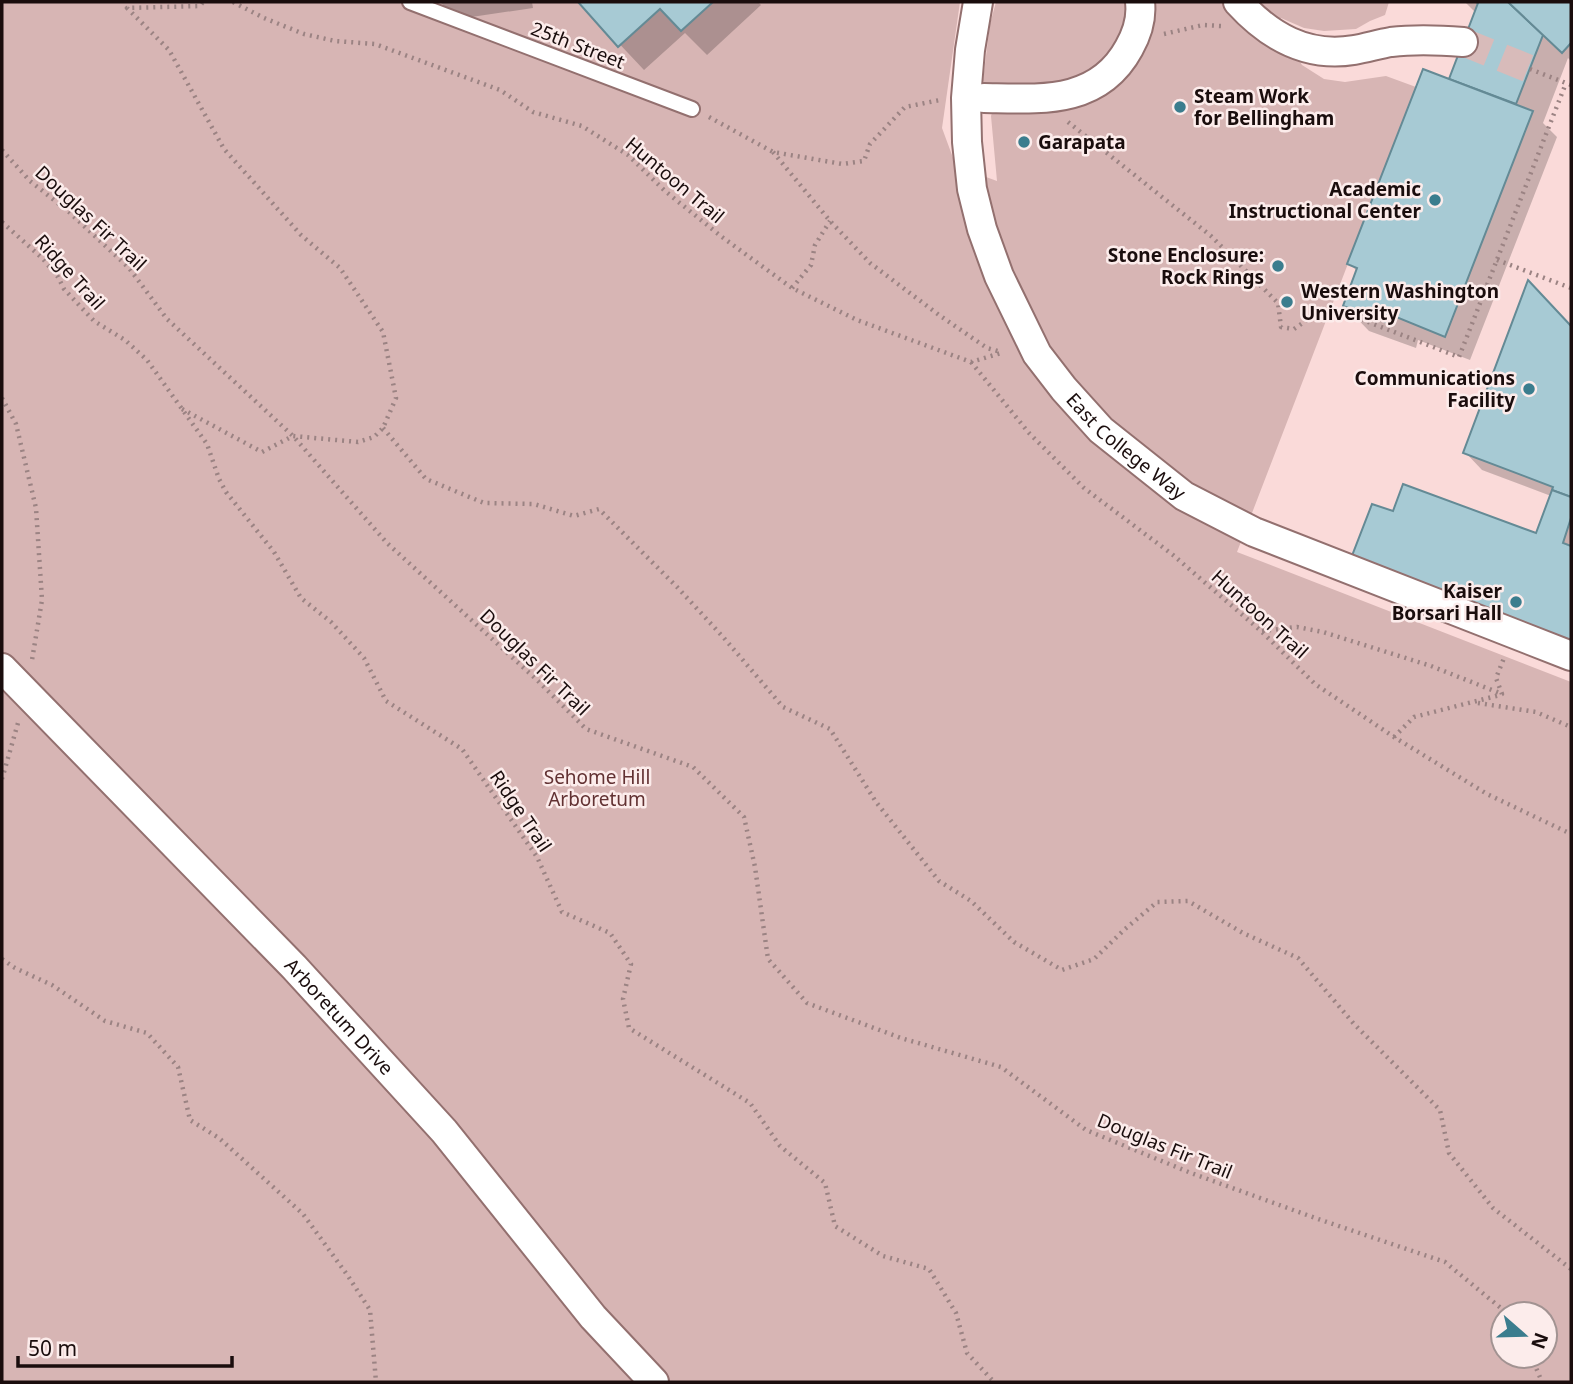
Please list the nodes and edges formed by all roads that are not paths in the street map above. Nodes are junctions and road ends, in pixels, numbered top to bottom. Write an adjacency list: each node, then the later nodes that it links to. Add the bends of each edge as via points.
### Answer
1 (410, 2): 7 (lane, 25th Street)
2 (978, 2): 8 (street, East College Way, via 970,50 967,142 982,229 1037,354 1101,430 1184,496 1254,532)
3 (1140, 2): 6 (street, via 1137,33 1126,55 1093,86 1040,99)
4 (1238, 2): 5 (street, via 1264,27 1314,50 1353,51 1392,42)
5 (1462, 42)
6 (984, 98)
7 (692, 109)
8 (1571, 656)
9 (2, 668): 10 (street, Arboretum Drive, via 294,967 444,1131 593,1317)
10 (654, 1382)

